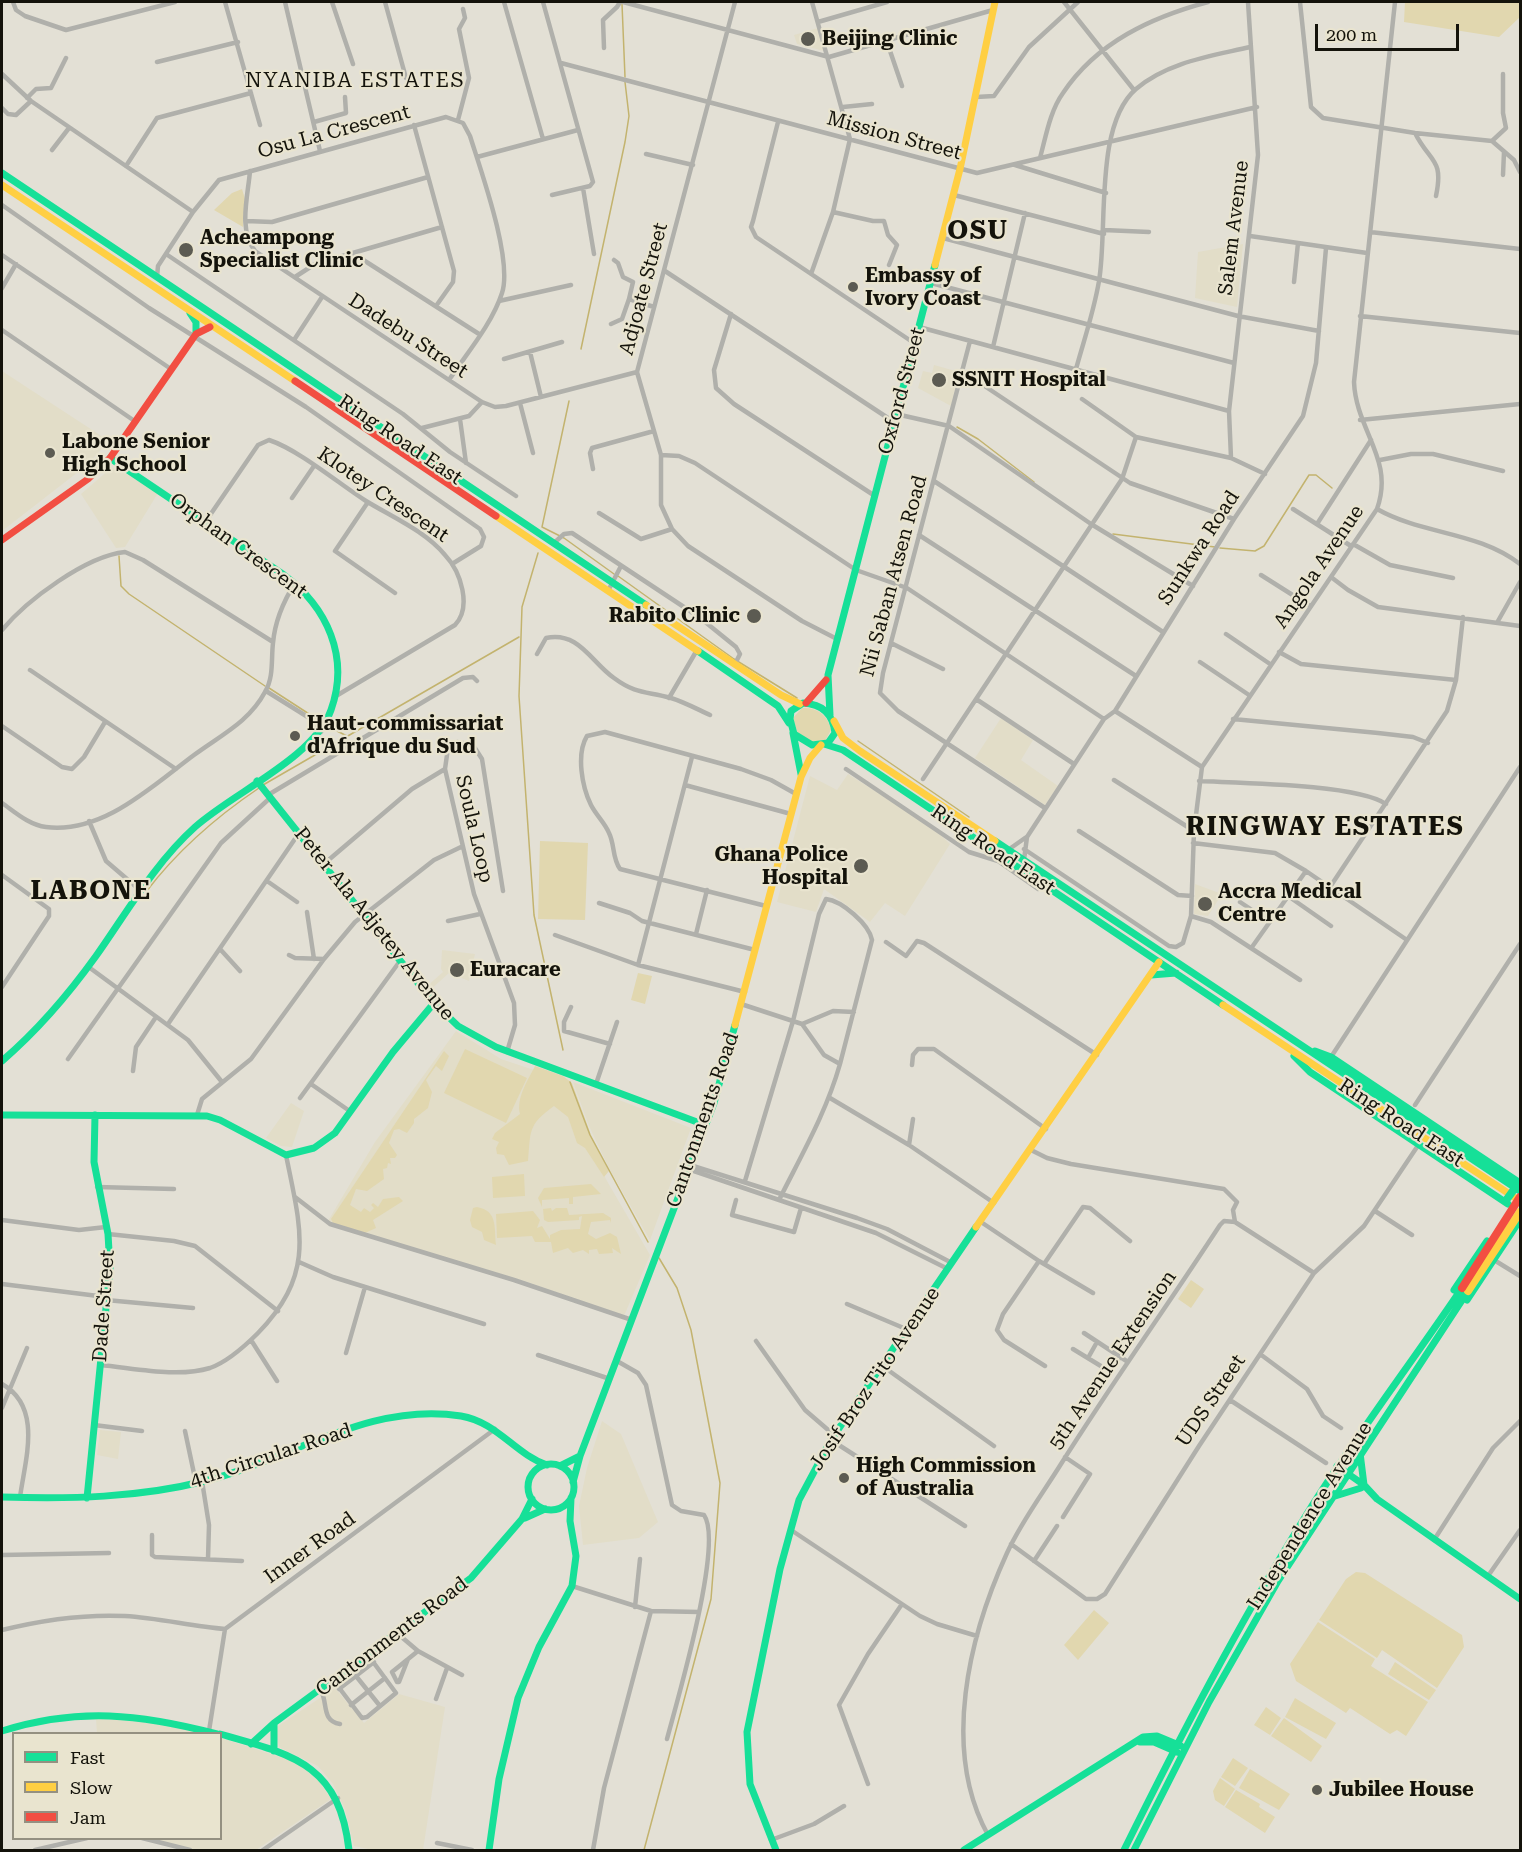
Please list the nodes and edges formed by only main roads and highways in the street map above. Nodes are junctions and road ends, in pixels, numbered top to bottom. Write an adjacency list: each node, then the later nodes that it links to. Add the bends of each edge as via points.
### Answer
1 (994, 6): 11 (main road, Oxford Street, via 954,195)
2 (2, 173): 8 (main road, Ring Road East)
3 (2, 185): 4 (main road, Ring Road East)
4 (190, 313): 5 (main road, Ring Road East); 6 (main road, via 196,322)
5 (210, 327): 6 (main road); 9 (main road, Ring Road East)
6 (195, 335): 7 (main road)
7 (110, 458): 10 (main road, via 88,479); 18 (main road, Orphan Crescent, via 295,583 315,603 332,632 338,665 336,696 327,721 304,748)
8 (468, 485): 9 (main road); 12 (main road, Ring Road East, via 559,538 781,695)
9 (462, 494): 14 (main road, Ring Road East, via 773,702)
10 (2, 540)
11 (828, 675): 12 (main road, Oxford Street, via 821,688); 13 (main road, Oxford Street, via 826,693)
12 (803, 704): 13 (main road, via 822,708); 14 (main road, via 791,711)
13 (832, 718): 16 (main road, via 833,737); 19 (main road, Ring Road East, via 848,742)
14 (789, 723): 15 (main road)
15 (792, 733): 16 (main road, via 806,743); 17 (main road, Cantonments Road)
16 (823, 745): 17 (main road, Cantonments Road, via 810,758); 19 (main road, Ring Road East, via 843,750)
17 (801, 777): 35 (main road, Cantonments Road, via 745,992)
18 (258, 782): 29 (main road, Peter Ala Adjetey Avenue); 32 (main road, Orphan Crescent, via 190,832 142,892 90,968)
19 (906, 787): 20 (main road, Ring Road East, via 977,840); 20 (main road, Ring Road East, via 1024,860)
20 (1085, 907): 21 (main road, Ring Road East)
21 (1099, 915): 22 (main road, Ring Road East); 23 (main road, Ring Road East)
22 (1155, 948): 24 (main road); 27 (main road, Ring Road East)
23 (1147, 955): 24 (main road, Ring Road East); 26 (main road)
24 (1159, 962): 25 (main road, Ring Road East); 26 (main road, Josif Broz Tito Avenue); 27 (main road, Ring Road East, via 1175,964)
25 (1177, 973): 26 (main road); 28 (main road, Ring Road East)
26 (1151, 976): 73 (main road, Josif Broz Tito Avenue, via 881,1365 832,1438 799,1500 747,1732 750,1784)
27 (1209, 984): 28 (main road); 31 (main road, Ring Road East)
28 (1207, 994): 30 (main road, Ring Road East)
29 (434, 1003): 34 (main road, via 329,1139 316,1147 286,1155 220,1120 197,1115); 35 (main road, Peter Ala Adjetey Avenue, via 466,1032 507,1052)
30 (1282, 1045): 37 (main road, Ring Road East); 38 (main road, Ring Road East, via 1310,1072)
31 (1302, 1045): 36 (main road, Ring Road East, via 1475,1161); 36 (main road, Ring Road East, via 1330,1057)
32 (2, 1061)
33 (2, 1115): 34 (main road)
34 (95, 1115): 55 (main road, Dade Street, via 94,1162 110,1268)
35 (705, 1125): 45 (main road, Cantonments Road)
36 (1520, 1185): 38 (main road, bridge, via 1509,1193)
37 (1521, 1199): 41 (main road, Independence Avenue, bridge)
38 (1508, 1204): 39 (main road, Ring Road East); 42 (main road, via 1436,1316)
39 (1521, 1214): 41 (main road, Independence Avenue, bridge)
40 (1521, 1220): 42 (main road, via 1450,1326)
41 (1465, 1289): 42 (main road, Independence Avenue)
42 (1431, 1341): 43 (main road, Independence Avenue); 48 (main road, Independence Avenue)
43 (1360, 1450): 50 (main road, Independence Avenue); 52 (main road)
44 (529, 1455): 46 (main road, 4th Circular Road); 49 (main road); 55 (main road, 4th Circular Road, via 495,1429 462,1416 415,1414 330,1435 199,1482)
45 (580, 1456): 47 (main road); 51 (main road, Cantonments Road)
46 (547, 1464): 47 (main road); 49 (main road)
47 (560, 1466): 51 (main road, via 568,1471)
48 (1336, 1468): 50 (main road); 68 (main road, Independence Avenue, via 1252,1605)
49 (533, 1473): 57 (main road, via 528,1486)
50 (1346, 1474): 52 (main road); 54 (main road, Independence Avenue)
51 (573, 1482): 56 (main road)
52 (1364, 1488): 54 (main road); 62 (main road)
53 (2, 1497): 55 (main road, 4th Circular Road)
54 (1332, 1497): 70 (main road, Independence Avenue, via 1273,1589)
55 (87, 1498)
56 (571, 1498): 59 (main road); 61 (main road)
57 (532, 1499): 58 (main road); 60 (main road)
58 (546, 1509): 59 (main road); 60 (main road)
59 (557, 1509): 61 (main road)
60 (522, 1519): 63 (main road, Cantonments Road, via 471,1578 368,1655 336,1685)
61 (570, 1521): 72 (main road, via 576,1556 572,1586 539,1647 518,1698 499,1779)
62 (1521, 1599)
63 (274, 1724): 67 (main road, Cantonments Road); 69 (main road)
64 (2, 1731): 65 (main road, via 50,1718 90,1713 140,1715)
65 (212, 1732)
66 (222, 1735): 67 (main road)
67 (251, 1744): 69 (main road)
68 (1175, 1747): 70 (main road); 74 (main road, via 1137,1742); 75 (main road, Independence Avenue)
69 (274, 1751): 71 (main road, via 307,1764 329,1784 338,1798)
70 (1183, 1751): 76 (main road, Independence Avenue)
71 (349, 1851)
72 (489, 1851)
73 (776, 1851)
74 (964, 1851)
75 (1124, 1851)
76 (1134, 1851)

